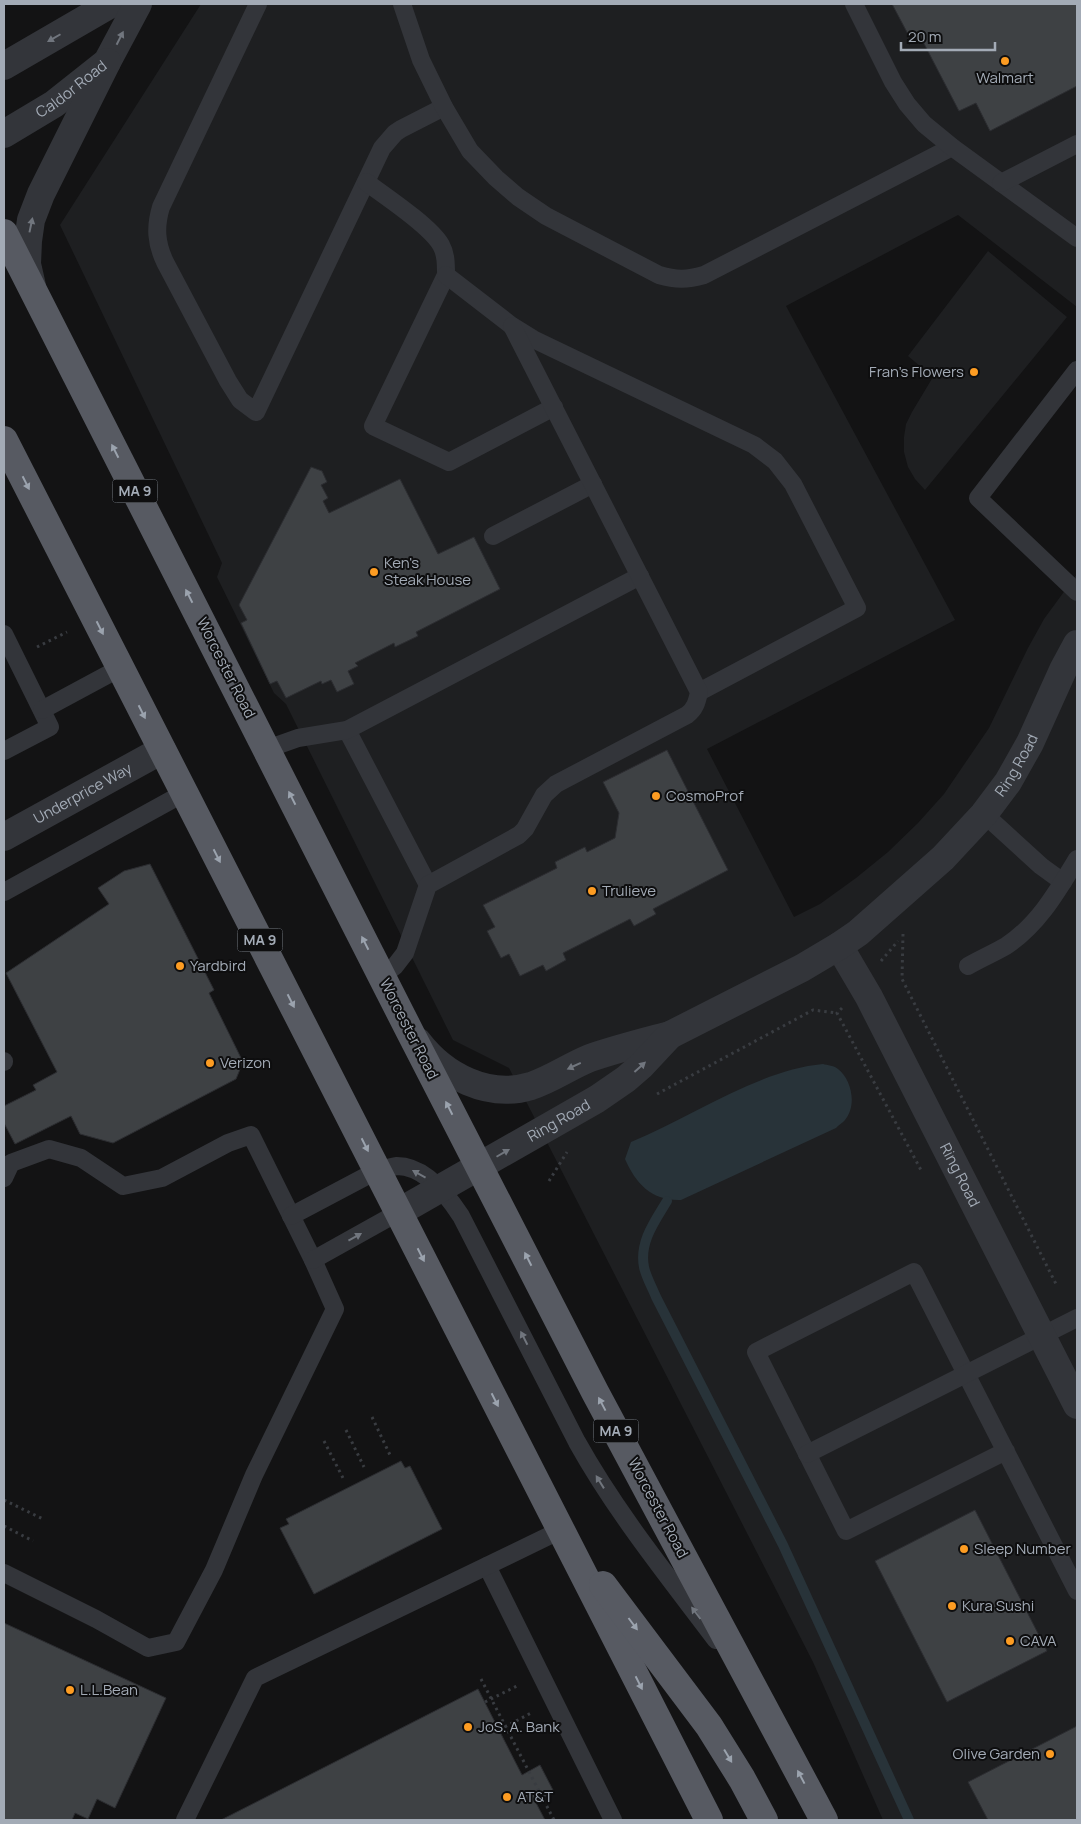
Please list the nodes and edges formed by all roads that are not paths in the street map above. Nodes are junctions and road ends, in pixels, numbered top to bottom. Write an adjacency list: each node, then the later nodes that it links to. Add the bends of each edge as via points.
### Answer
1 (111, 4): 7 (street, one-way to 7)
2 (138, 4): 6 (street, Caldor Road, one-way to 2)
3 (258, 4): 12 (lane, via 161,207 156,225 160,252 228,381 240,400 256,412)
4 (402, 4): 8 (lane, via 421,60)
5 (854, 4): 11 (lane, via 907,104 924,124)
6 (108, 62): 9 (street, Caldor Road, via 54,104); 17 (street, one-way to 6, via 27,264 31,220)
7 (4, 66)
8 (444, 108): 11 (lane, via 470,151 518,197 576,234 675,280 704,275); 12 (lane, via 395,133 382,148)
9 (4, 134)
10 (1077, 144): 13 (lane)
11 (952, 147): 13 (lane)
12 (366, 182): 16 (lane, via 436,238 445,256)
13 (1001, 183): 15 (lane)
14 (4, 233): 17 (highway, Worcester Road / MA 9)
15 (1077, 238)
16 (446, 275): 18 (lane); 20 (lane, via 373,426 449,462)
17 (33, 290): 32 (highway, Worcester Road / MA 9, one-way to 17)
18 (512, 326): 20 (lane); 29 (lane, via 563,354 743,438 765,452 785,473 800,497 857,608)
19 (1077, 370): 25 (lane, via 978,498)
20 (554, 407): 22 (lane)
21 (4, 440): 28 (highway, MA 9, one-way to 28)
22 (593, 484): 23 (lane); 24 (lane)
23 (493, 536)
24 (640, 576): 29 (lane); 31 (lane)
25 (1077, 592)
26 (4, 634): 30 (lane)
27 (1077, 644): 36 (street, Ring Road, via 1022,757)
28 (120, 668): 30 (lane); 33 (highway, MA 9, one-way to 33)
29 (699, 692): 40 (lane, via 696,705 687,715 549,789 525,828 511,841)
30 (42, 710): 34 (lane, via 50,727)
31 (347, 730): 32 (lane, via 298,738); 40 (lane)
32 (267, 748): 44 (highway, Worcester Road / MA 9, one-way to 32)
33 (162, 750): 35 (highway, MA 9); 37 (street, Underprice Way)
34 (4, 751)
35 (184, 794): 41 (lane); 48 (highway, MA 9, one-way to 48)
36 (984, 814): 39 (lane, via 1041,866); 42 (street, Ring Road, via 943,858)
37 (4, 837)
38 (1077, 859): 39 (lane)
39 (1064, 882): 43 (lane, via 1028,928)
40 (428, 885): 44 (lane, via 405,953)
41 (4, 892)
42 (839, 946): 46 (street, Ring Road); 55 (street, Ring Road)
43 (968, 966)
44 (382, 976): 45 (highway, Worcester Road / MA 9)
45 (411, 1034): 46 (street, one-way to 45, via 589,1059 530,1086 507,1090 485,1088 460,1079 439,1064); 47 (highway, Worcester Road / MA 9, one-way to 45)
46 (670, 1035): 47 (street, Ring Road, one-way to 46, via 612,1089 641,1066)
47 (480, 1166): 50 (street, Ring Road); 64 (highway, Worcester Road / MA 9, one-way to 47, via 595,1392)
48 (378, 1170): 50 (lane, one-way to 48, via 411,1169 399,1166); 51 (highway, MA 9); 52 (lane)
49 (4, 1178): 52 (lane, via 11,1163 49,1149 81,1158 123,1186 162,1178 250,1136)
50 (440, 1189): 51 (street, Ring Road); 64 (lane, one-way to 50, via 598,1478 461,1216)
51 (399, 1212): 53 (lane, one-way to 51); 60 (highway, MA 9, one-way to 60)
52 (290, 1216): 53 (lane)
53 (312, 1260): 62 (lane, via 335,1309 254,1475 214,1570 176,1642 148,1648)
54 (1077, 1318): 55 (lane)
55 (1042, 1336): 56 (lane); 57 (street, Ring Road)
56 (967, 1375): 58 (lane); 59 (lane); 59 (lane, via 914,1272 756,1352)
57 (1077, 1405)
58 (1006, 1451): 59 (lane, via 846,1531); 63 (lane)
59 (807, 1454)
60 (561, 1530): 61 (lane); 67 (highway, MA 9, one-way to 67); 68 (highway, one-way to 68, via 692,1701)
61 (487, 1566): 65 (lane, via 255,1678); 66 (lane)
62 (4, 1573)
63 (1077, 1591)
64 (757, 1694): 69 (highway, Worcester Road / MA 9, one-way to 64)
65 (184, 1820)
66 (613, 1820)
67 (709, 1820)
68 (764, 1820)
69 (824, 1820)

